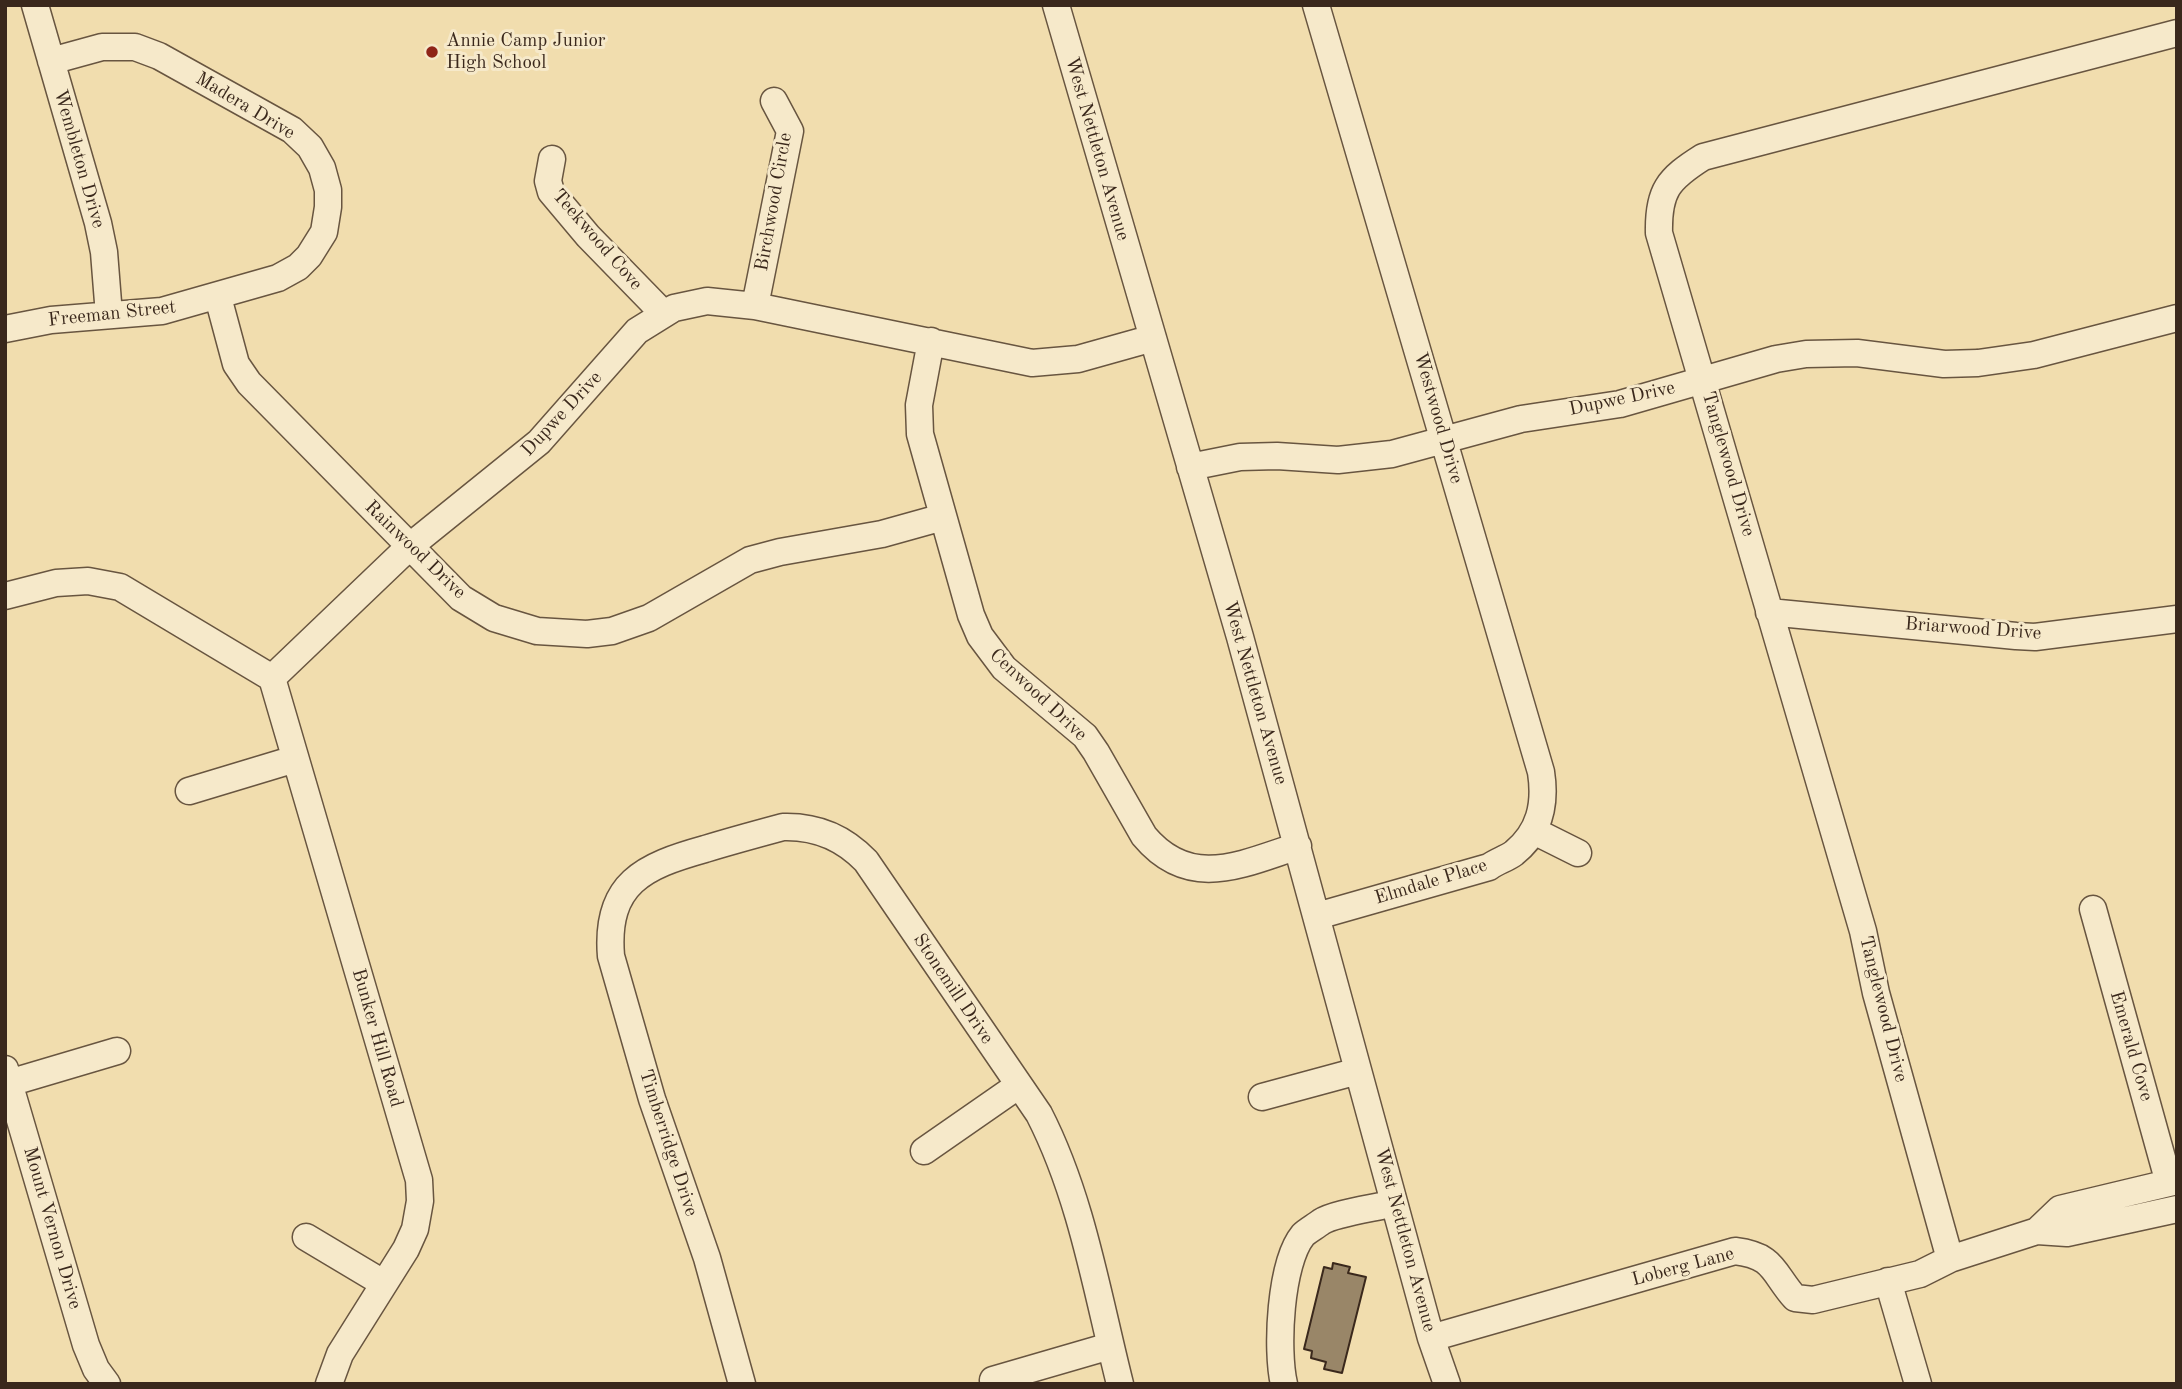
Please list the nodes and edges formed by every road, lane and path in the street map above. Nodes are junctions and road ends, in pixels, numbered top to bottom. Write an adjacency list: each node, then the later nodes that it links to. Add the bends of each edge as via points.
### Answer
1 (35, 5): 5 (street, Wembleton Drive)
2 (1056, 5): 14 (street, West Nettleton Avenue)
3 (1316, 5): 17 (street, Westwood Drive)
4 (2177, 33): 16 (street, Tanglewood Drive, via 1703,157 1680,171 1665,191 1659,233)
5 (51, 61): 8 (street, Madera Drive, via 102,47 135,47 159,55 292,130 310,147 328,190 324,232 298,267); 11 (street, Wembleton Drive, via 98,223)
6 (774, 101): 9 (street, Birchwood Circle, via 790,131)
7 (552, 159): 10 (street, Teekwood Cove, via 551,192)
8 (218, 297): 11 (street, Freeman Street, via 162,311); 20 (street, Rainwood Drive, via 236,364 249,383)
9 (755, 306): 10 (street, Dupwe Drive, via 707,301); 15 (street, Dupwe Drive)
10 (663, 313): 20 (street, Dupwe Drive, via 637,331 538,442)
11 (109, 315): 13 (street, Freeman Street)
12 (2177, 318): 16 (street, Dupwe Drive, via 2012,360 1944,364 1817,354 1776,359)
13 (5, 329)
14 (1153, 338): 15 (street, Dupwe Drive, via 1078,359 1032,363); 18 (street, West Nettleton Avenue)
15 (931, 341): 19 (street, Cenwood Drive, via 919,405 920,434)
16 (1704, 380): 17 (street, Dupwe Drive, via 1620,404 1521,419); 22 (street, Tanglewood Drive)
17 (1445, 441): 18 (street, Dupwe Drive, via 1392,454 1338,460 1240,457); 27 (street, Westwood Drive, via 1541,772 1544,793)
18 (1190, 467): 28 (street, West Nettleton Avenue)
19 (943, 517): 20 (street, Rainwood Drive, via 750,560 649,618 587,634 549,633 494,618 461,598); 28 (street, Cenwood Drive, via 980,636 1004,668 1084,736 1153,847 1181,864 1210,869)
20 (409, 547): 24 (street, Dupwe Drive)
21 (5, 596): 24 (street, via 55,583 89,581 120,587)
22 (1769, 612): 23 (street, Briarwood Drive, via 2016,636); 44 (street, Tanglewood Drive, via 1863,931)
23 (2177, 620)
24 (272, 678): 25 (street, Bunker Hill Road)
25 (295, 759): 26 (street); 46 (street, Bunker Hill Road, via 419,1180 415,1229)
26 (189, 791)
27 (1534, 831): 29 (street); 32 (street, Elmdale Place, via 1513,854 1489,867)
28 (1298, 846): 32 (street, West Nettleton Avenue)
29 (1578, 853)
30 (619, 901): 36 (street, Stonemill Drive, via 646,870 694,852 783,827 810,828 837,838 866,861); 52 (street, Timberridge Drive, via 610,921 611,956)
31 (2093, 909): 39 (street, Emerald Cove)
32 (1317, 916): 34 (street, West Nettleton Avenue)
33 (117, 1051): 35 (street)
34 (1358, 1071): 37 (street); 40 (street, West Nettleton Avenue)
35 (7, 1076): 50 (street, Mount Vernon Drive, via 86,1345)
36 (1019, 1085): 38 (street); 48 (street, Stonemill Drive, via 1048,1131 1070,1183)
37 (1262, 1097)
38 (924, 1151)
39 (2173, 1182): 42 (street, Loberg Lane, via 2060,1209)
40 (1394, 1203): 47 (street, West Nettleton Avenue); 54 (street, via 1324,1220 1303,1236 1282,1299 1279,1340)
41 (2177, 1209): 42 (street, Loberg Lane, via 2067,1233)
42 (2037, 1231): 44 (street, Loberg Lane)
43 (306, 1237): 46 (street)
44 (1950, 1259): 45 (street, Loberg Lane, via 1920,1274)
45 (1888, 1281): 47 (street, Loberg Lane, via 1801,1300 1772,1265 1761,1257 1735,1251); 56 (street)
46 (383, 1283): 51 (street, Bunker Hill Road, via 340,1354)
47 (1431, 1338): 55 (street, West Nettleton Avenue)
48 (1110, 1346): 49 (street); 53 (street, Stonemill Drive)
49 (993, 1380)
50 (107, 1384)
51 (329, 1384)
52 (742, 1384)
53 (1120, 1384)
54 (1284, 1384)
55 (1447, 1384)
56 (1918, 1384)

